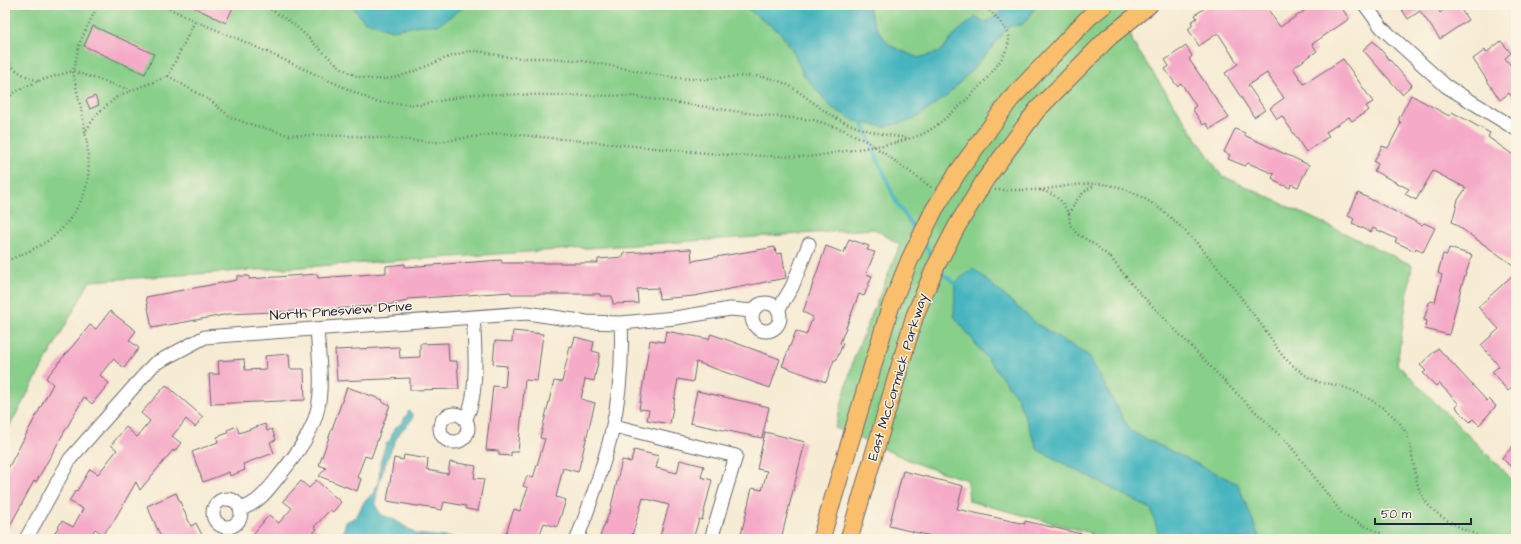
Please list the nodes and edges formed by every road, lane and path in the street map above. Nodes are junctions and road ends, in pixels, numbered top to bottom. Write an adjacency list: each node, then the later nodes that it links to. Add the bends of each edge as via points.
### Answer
1 (98, 5): 10 (path, via 80,42)
2 (162, 5): 8 (path)
3 (264, 5): 17 (path, via 293,24 337,64 354,76 370,80 392,79 467,52 506,57 563,59 618,66 646,74 693,79 773,79 798,90 827,113 851,126 878,134)
4 (984, 5): 17 (path, via 1008,34 1009,43 1002,59 960,108 928,131)
5 (1104, 5): 37 (main road, East McCormick Parkway, via 1089,17 1010,100 934,210 890,308)
6 (1150, 5): 38 (main road, East McCormick Parkway, via 1108,38 1037,110 985,180 957,226 934,268 915,315)
7 (1365, 5): 15 (street, via 1382,28 1446,86)
8 (195, 21): 11 (path); 18 (path, via 376,102 421,105 473,94 630,96 814,120 844,130)
9 (5, 58): 12 (path, via 11,67 24,76)
10 (73, 71): 12 (path); 13 (path); 16 (path)
11 (168, 76): 13 (path); 18 (path, via 211,101 230,117 246,124 289,135 355,136 437,142 500,133 728,155 810,157)
12 (39, 81): 14 (path, via 11,94)
13 (131, 90): 16 (path, via 118,96 98,114)
14 (5, 101)
15 (1516, 129)
16 (84, 133): 25 (path, via 88,153 88,178 82,198 67,224 49,240)
17 (908, 138): 18 (path)
18 (873, 147): 20 (path)
19 (1096, 184): 22 (path); 23 (path, via 1074,202); 40 (path, via 1123,189 1145,200 1191,236 1287,361 1304,375 1320,382 1345,387 1367,397 1394,417 1408,434 1415,480 1424,499 1437,515)
20 (934, 190)
21 (989, 190): 22 (path)
22 (1040, 190): 23 (path, via 1052,194 1062,202)
23 (1069, 214): 39 (path, via 1070,225 1077,234 1111,258 1135,288 1289,444 1344,516)
24 (809, 244): 26 (street, via 792,288)
25 (5, 262)
26 (778, 310): 27 (street, via 766,302 757,305); 27 (street, via 778,324 766,331 755,325)
27 (753, 311): 29 (street, North Pinesview Drive, via 730,309)
28 (473, 318): 29 (street, North Pinesview Drive, via 527,313 587,322); 30 (street, North Pinesview Drive); 31 (street, via 475,357 472,398 470,412)
29 (621, 323): 32 (street, via 622,368)
30 (317, 330): 33 (street, via 321,390 314,424 300,449 262,497); 34 (street, North Pinesview Drive, via 204,337 154,364 70,459)
31 (465, 419)
32 (614, 426): 35 (street, via 606,460); 36 (street, via 736,456)
33 (240, 509)
34 (26, 539)
35 (577, 539)
36 (711, 539)
37 (822, 539)
38 (848, 539)
39 (1388, 539)
40 (1481, 539)

